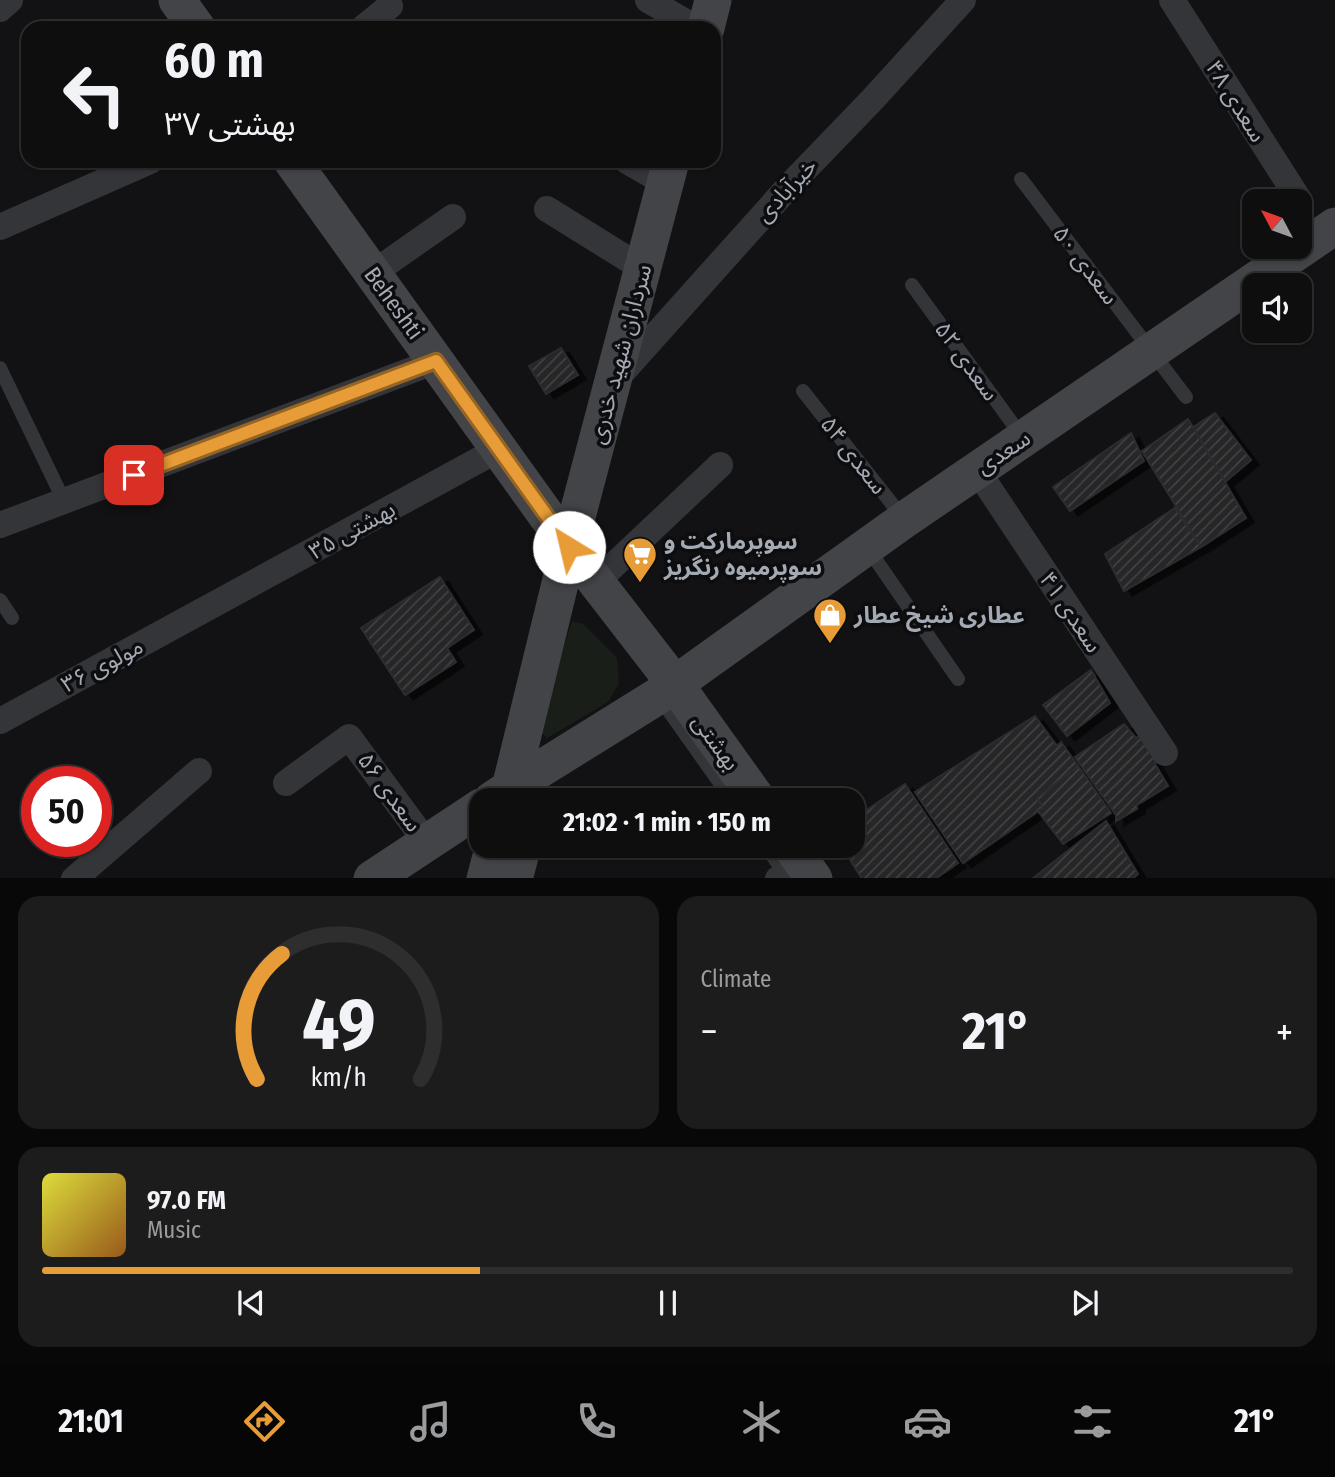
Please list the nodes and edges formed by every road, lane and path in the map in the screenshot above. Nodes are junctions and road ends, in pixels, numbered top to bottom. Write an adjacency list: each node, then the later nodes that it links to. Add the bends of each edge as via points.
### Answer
1 (10, 0): 8 (street)
2 (177, 0): 9 (main road)
3 (648, 0): 11 (street)
4 (713, 0): 12 (main road)
5 (963, 0): 29 (street, خیرآبادی)
6 (1172, 0): 17 (street, سعدی ۴۸)
7 (390, 6): 10 (street)
8 (0, 9)
9 (192, 21)
10 (372, 21)
11 (684, 21)
12 (708, 21)
13 (134, 168): 21 (street)
14 (297, 168): 24 (main road, Beheshti)
15 (668, 172): 23 (main road, سرداران شهید خدری)
16 (1021, 179): 26 (lane, سعدی ۵۰)
17 (1292, 189)
18 (547, 209): 23 (street)
19 (1312, 213): 22 (street, سعدی ۴۸)
20 (453, 216): 24 (street)
21 (0, 227)
22 (1328, 230): 26 (main road, سعدی)
23 (642, 268): 29 (main road, سرداران شهید خدری)
24 (373, 273): 27 (main road, Beheshti)
25 (912, 285): 32 (lane, سعدی ۵۲)
26 (1151, 350): 31 (lane, سعدی ۵۰); 32 (main road, سعدی)
27 (436, 361): 33 (main road, Beheshti); 36 (street)
28 (0, 368): 36 (lane)
29 (612, 383): 39 (main road, سرداران شهید خدری)
30 (803, 390): 37 (lane, سعدی ۵۴)
31 (1186, 397)
32 (1023, 438): 35 (main road, سعدی)
33 (499, 449): 39 (main road, Beheshti); 43 (street, بهشتی ۳۵)
34 (720, 465): 41 (street)
35 (977, 470): 37 (main road, سعدی); 48 (street, سعدی ۴۱)
36 (64, 501): 38 (street)
37 (904, 520): 40 (main road, سعدی)
38 (0, 525)
39 (569, 547): 41 (main road, Beheshti); 51 (main road, سرداران شهید خدری)
40 (867, 547): 45 (lane); 46 (main road, سعدی)
41 (597, 581): 46 (main road, بهشتی)
42 (0, 600): 44 (lane)
43 (205, 610): 47 (street, مولوی ۳۶)
44 (12, 618)
45 (958, 679)
46 (667, 690): 52 (main road, سعدی); 53 (lane); 54 (main road, بهشتی)
47 (0, 721)
48 (1165, 753)
49 (199, 771): 59 (street)
50 (286, 783): 56 (street, سعدی ۵۶, via 349,737)
51 (513, 788)
52 (520, 788)
53 (725, 788)
54 (748, 788)
55 (469, 818): 56 (main road)
56 (427, 843): 60 (main road)
57 (490, 858): 61 (main road)
58 (519, 858): 62 (main road)
59 (74, 878)
60 (372, 878)
61 (485, 878)
62 (514, 878)

